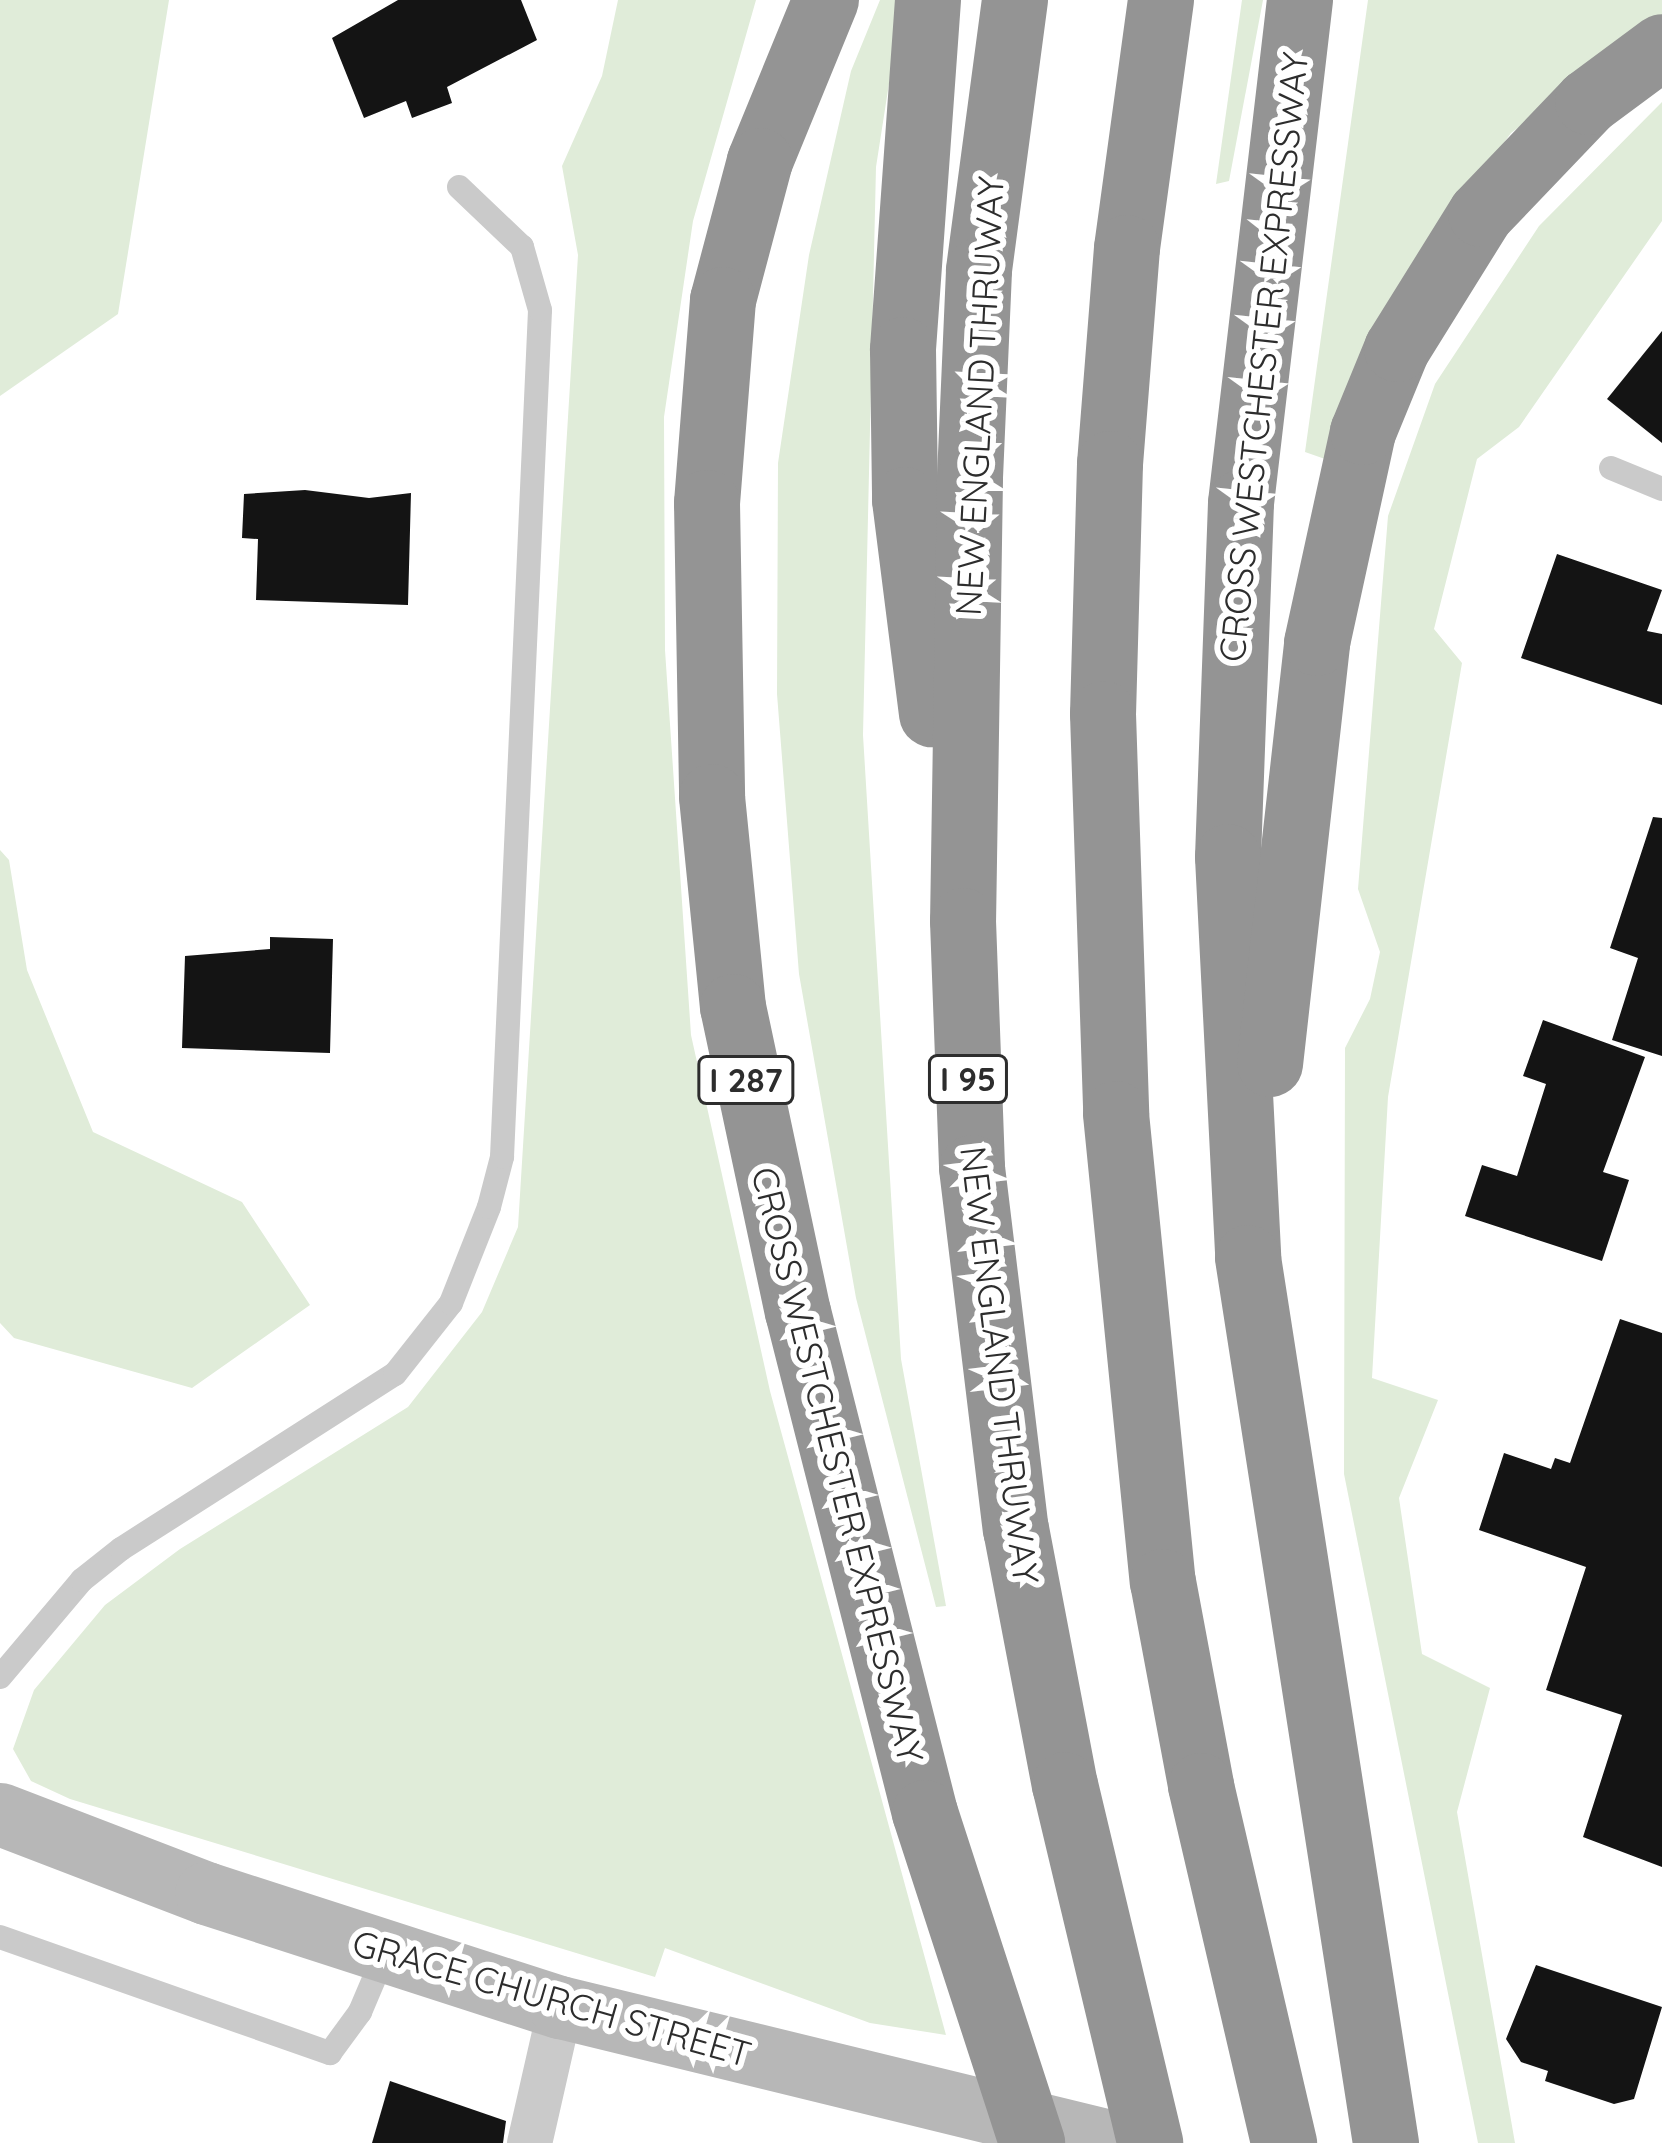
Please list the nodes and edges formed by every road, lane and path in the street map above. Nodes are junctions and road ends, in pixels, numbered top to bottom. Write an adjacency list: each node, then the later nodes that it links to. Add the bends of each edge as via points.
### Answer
1 (826, 0): 18 (highway, CROSS WESTCHESTER EXPRESSWAY / I 287, via 760,161 723,301 707,526 712,797 733,1007 798,1312 925,1814)
2 (928, 0): 10 (highway, via 903,350 905,500)
3 (1015, 0): 10 (highway, NEW ENGLAND THRUWAY / I 95, via 979,271)
4 (1161, 0): 21 (highway, via 1127,248 1110,464 1103,715 1116,1114 1163,1582)
5 (1300, 0): 11 (highway, CROSS WESTCHESTER EXPRESSWAY, via 1241,503 1230,695 1228,857)
6 (1662, 47): 11 (highway, via 1588,102 1481,214 1397,350 1363,432 1316,643)
7 (459, 187): 12 (lane, via 522,248 540,310 502,1157 489,1208 451,1303 395,1374 121,1549 82,1580)
8 (1611, 468): 9 (lane)
9 (1662, 489)
10 (963, 921): 20 (highway, NEW ENGLAND THRUWAY / I 95, via 972,1168 1016,1528 1065,1785)
11 (1249, 1258): 22 (highway, CROSS WESTCHESTER EXPRESSWAY)
12 (0, 1677)
13 (0, 1814): 15 (street, GRACE CHURCH STREET)
14 (0, 1937): 15 (lane, via 331,2053 360,2012)
15 (386, 1951): 16 (street, GRACE CHURCH STREET)
16 (560, 2007): 17 (street); 19 (street, GRACE CHURCH STREET)
17 (529, 2143)
18 (1032, 2143)
19 (1117, 2143)
20 (1150, 2143)
21 (1284, 2143)
22 (1386, 2143)

